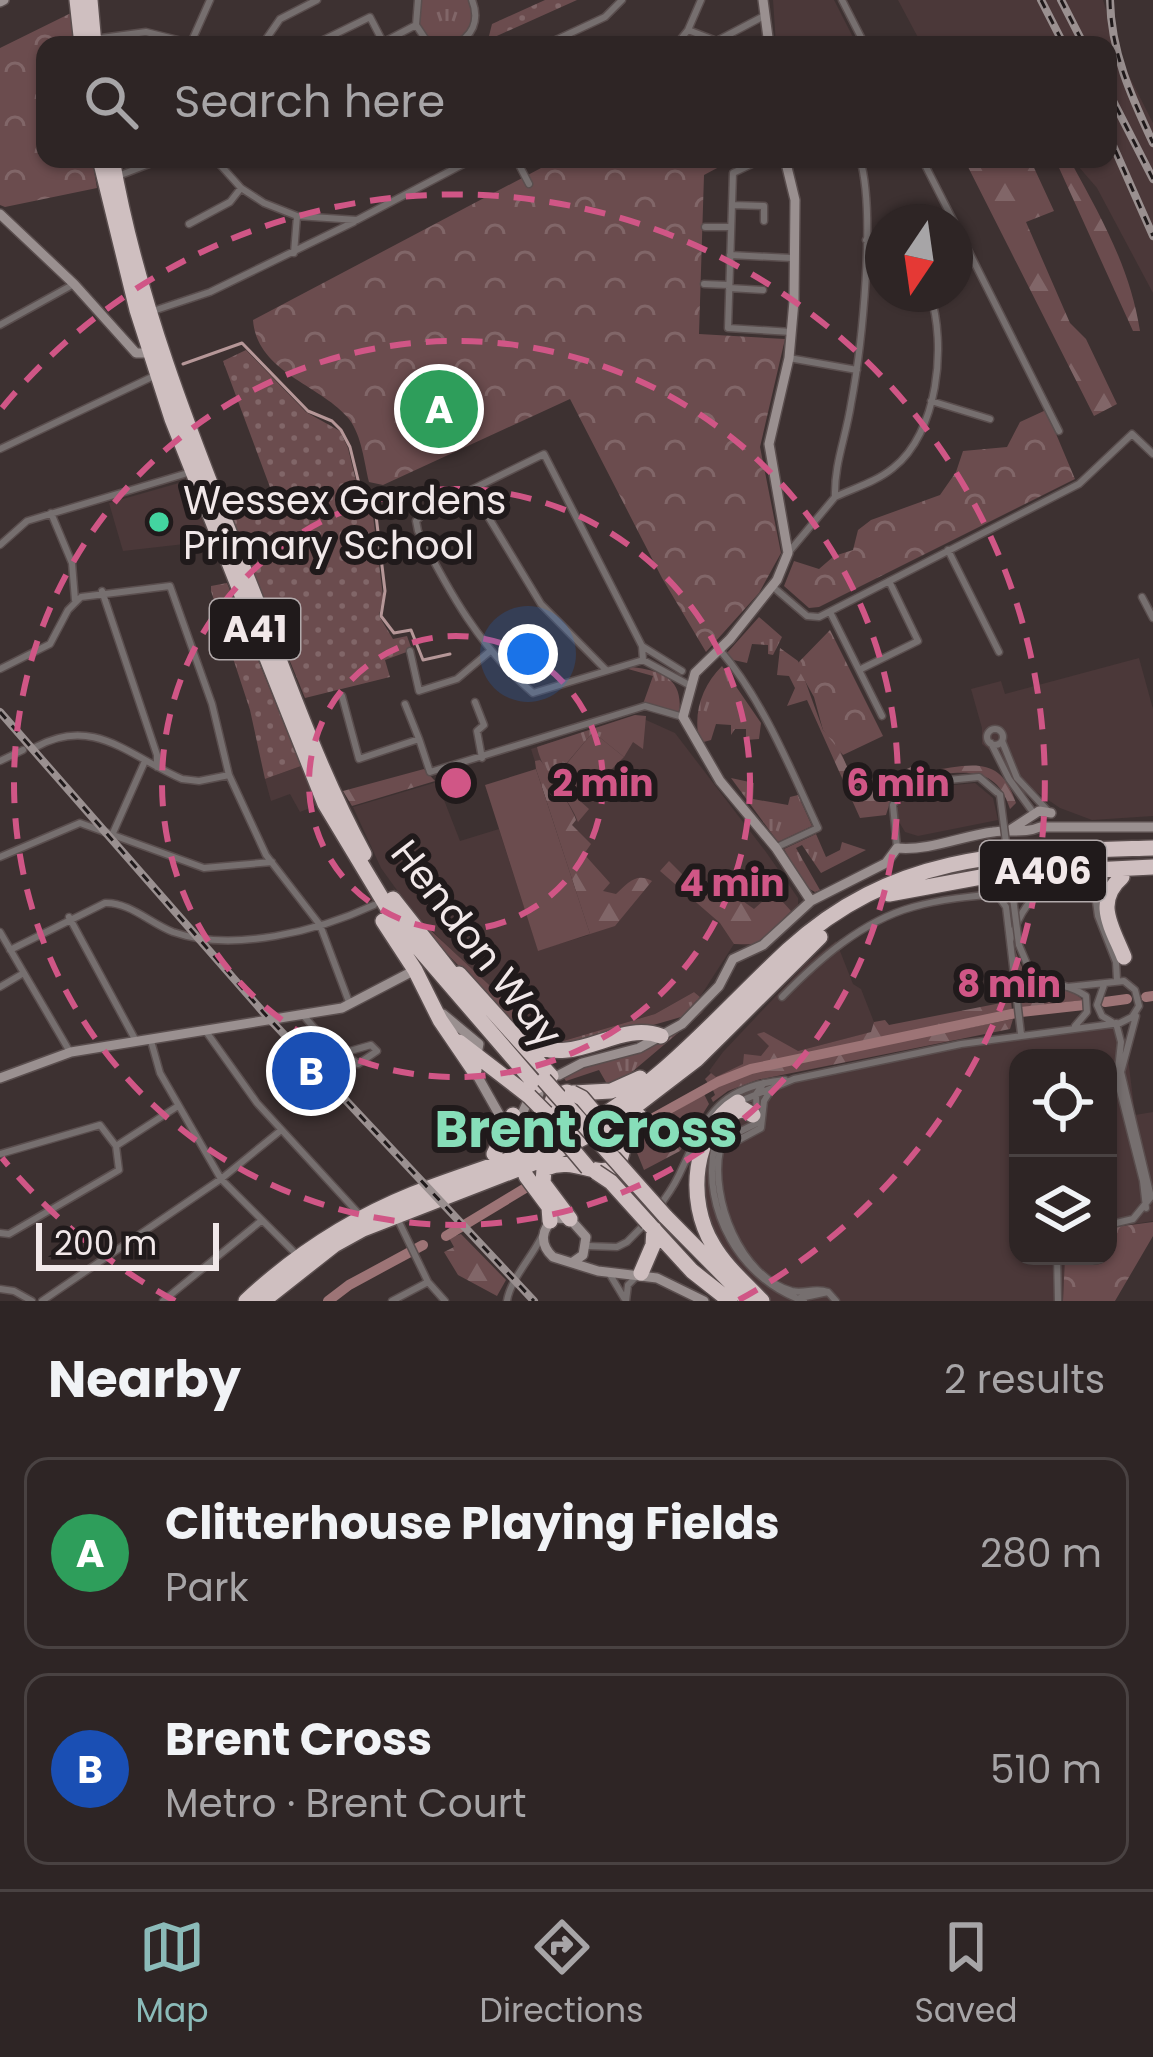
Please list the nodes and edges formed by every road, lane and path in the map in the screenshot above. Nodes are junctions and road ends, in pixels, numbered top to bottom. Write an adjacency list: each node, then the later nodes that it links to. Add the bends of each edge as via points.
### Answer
1 (77, 0): 15 (highway)
2 (90, 0): 16 (highway)
3 (196, 0): 11 (street)
4 (317, 0): 20 (street, via 280,19)
5 (418, 0): 13 (street)
6 (622, 0): 26 (street)
7 (701, 0): 14 (street)
8 (763, 0): 12 (street)
9 (842, 0): 31 (street)
10 (475, 1): 25 (street, via 475,24)
11 (208, 3): 19 (street)
12 (767, 15): 29 (street); 30 (street)
13 (416, 25): 23 (street); 24 (street)
14 (688, 30): 27 (street); 28 (street)
15 (88, 36)
16 (90, 36)
17 (126, 36): 18 (street)
18 (161, 36)
19 (194, 36)
20 (268, 36)
21 (331, 36): 22 (street, via 370,16)
22 (377, 36)
23 (395, 36)
24 (423, 36)
25 (464, 36)
26 (564, 36)
27 (683, 36)
28 (700, 36)
29 (726, 36)
30 (768, 36)
31 (860, 36)
32 (104, 168): 42 (highway, Hendon Way / A41)
33 (111, 168): 42 (highway, Hendon Way / A41)
34 (137, 168): 42 (street)
35 (222, 168): 44 (street)
36 (456, 168): 49 (street)
37 (521, 168): 43 (street)
38 (744, 168): 46 (street, via 733,173)
39 (787, 168): 58 (street)
40 (861, 168): 54 (street)
41 (926, 168): 45 (street)
42 (109, 178): 65 (highway, Hendon Way / A41); 68 (highway, Hendon Way / A41)
43 (529, 184)
44 (241, 188): 48 (street); 51 (street)
45 (944, 204)
46 (732, 205): 50 (street, via 764,206); 53 (street)
47 (0, 214): 60 (street)
48 (297, 215): 49 (street); 55 (street)
49 (357, 220): 55 (street)
50 (764, 221)
51 (189, 224)
52 (705, 227): 53 (street)
53 (730, 227): 57 (street)
54 (865, 227)
55 (294, 253): 65 (street)
56 (865, 254): 70 (street)
57 (730, 255): 58 (street); 62 (street)
58 (796, 258): 67 (street)
59 (973, 260): 74 (street)
60 (74, 284): 66 (street); 68 (street, via 136,353)
61 (704, 284): 62 (street)
62 (729, 286): 63 (street); 67 (street, via 728,328)
63 (763, 290)
64 (935, 312): 72 (street)
65 (149, 313): 140 (highway, Hendon Way / A41, via 331,789)
66 (0, 325)
67 (792, 332): 69 (street)
68 (150, 353): 71 (highway, Hendon Way / A41)
69 (789, 358): 70 (street); 83 (street, via 769,443)
70 (857, 370): 79 (street)
71 (157, 375): 75 (street); 77 (highway, Hendon Way / A41)
72 (931, 401): 73 (street); 79 (street, via 896,467)
73 (990, 419)
74 (1059, 430)
75 (0, 448)
76 (1153, 454): 82 (street, via 1132,434 1083,482)
77 (191, 472): 80 (street); 122 (highway, Hendon Way / A41)
78 (472, 490): 91 (street, via 544,454); 94 (street, via 416,526); 98 (street, via 541,604)
79 (835, 497): 83 (street)
80 (51, 513): 81 (street); 88 (street, via 72,562)
81 (0, 545)
82 (948, 550): 84 (street); 95 (street)
83 (788, 553): 85 (street)
84 (889, 581): 89 (street); 99 (street, via 918,641)
85 (772, 586): 89 (street, via 807,616); 92 (street)
86 (102, 592): 88 (street); 115 (street); 116 (street, via 165,584 174,591)
87 (1142, 597): 90 (street)
88 (75, 601): 97 (street, via 50,644)
89 (832, 611): 99 (street)
90 (1153, 618)
91 (642, 646): 96 (street); 100 (street)
92 (720, 650): 101 (street); 124 (street, via 818,828)
93 (410, 651): 94 (street, via 419,691 453,681)
94 (489, 652): 98 (street, via 536,694)
95 (999, 652)
96 (643, 660): 98 (street); 101 (street)
97 (0, 669)
98 (605, 669)
99 (859, 670): 105 (street)
100 (682, 671)
101 (689, 685): 106 (street)
102 (342, 696): 107 (street, via 359,759)
103 (475, 702): 112 (street, via 484,725 477,731)
104 (405, 704): 107 (street)
105 (882, 716)
106 (683, 718): 112 (street, via 645,706); 124 (street, via 720,781)
107 (419, 740): 112 (street, via 430,772)
108 (1002, 741): 109 (street); 109 (street, via 993,729); 117 (street, via 1017,778)
109 (991, 743): 118 (street)
110 (36, 747): 114 (street, via 85,734)
111 (23, 750): 113 (street)
112 (482, 758)
113 (0, 761)
114 (145, 761): 115 (street); 121 (street)
115 (158, 767): 116 (street, via 188,780)
116 (229, 775): 128 (street)
117 (1049, 812): 118 (street, via 1052,822); 119 (street)
118 (1039, 821): 119 (street); 125 (street)
119 (1074, 825): 120 (street)
120 (1153, 827)
121 (113, 832): 127 (street, via 75,823); 128 (street, via 203,868)
122 (343, 838): 137 (highway, A41); 176 (highway, Hendon Way / A41, via 396,922)
123 (1153, 838): 134 (highway, A406, via 965,850 914,865)
124 (776, 848): 136 (street)
125 (897, 848): 136 (street, via 886,863); 151 (street, bridge, via 893,805 909,787 979,777 991,783 1000,795 1018,945 1030,970)
126 (1153, 848): 130 (highway, A406, via 1022,852)
127 (0, 857)
128 (272, 862): 139 (street)
129 (1153, 866): 130 (highway, A406); 131 (highway); 134 (highway, A406)
130 (953, 867): 134 (highway, A406)
131 (1122, 877): 132 (highway); 144 (highway, via 1106,908)
132 (1079, 878): 133 (street); 147 (street, via 1094,887)
133 (1043, 889): 135 (street); 142 (street, via 1018,914)
134 (887, 890): 157 (highway, A406)
135 (998, 897): 142 (street); 153 (street, via 928,903 873,924)
136 (811, 901): 164 (street, via 763,945 733,958 696,1012)
137 (374, 905): 139 (street); 145 (highway, A41)
138 (69, 917): 139 (street, via 114,902 178,934 214,939); 143 (street); 166 (street)
139 (320, 925): 155 (street)
140 (415, 929): 162 (highway, A41); 176 (highway, Hendon Way / A41)
141 (0, 932): 143 (street)
142 (1010, 941): 163 (street)
143 (10, 950): 146 (street)
144 (1124, 957): 149 (street)
145 (415, 970): 155 (street); 169 (highway, A41, via 448,1032); 169 (street, via 443,1015 479,1044)
146 (22, 974): 150 (street); 167 (street)
147 (1117, 980): 148 (street); 149 (street)
148 (1107, 983): 151 (street); 154 (street)
149 (1130, 984): 156 (street)
150 (0, 986)
151 (1067, 987): 152 (street)
152 (1078, 990): 154 (street); 160 (street, via 1089,1007)
153 (782, 997)
154 (1096, 1003): 159 (street); 160 (street)
155 (350, 1005): 158 (street)
156 (1138, 1006): 159 (street); 192 (street, via 1121,1072 1151,1193)
157 (736, 1011): 174 (highway, A406, via 611,1091); 184 (highway, A406, via 710,1060 627,1125); 190 (highway, A406, via 573,1132); 191 (highway, A406, via 662,1088 579,1143)
158 (302, 1014): 161 (street); 168 (street)
159 (1115, 1023): 160 (street); 192 (street, via 1117,1079)
160 (1073, 1028): 163 (street)
161 (205, 1030): 165 (street); 182 (street)
162 (513, 1032): 164 (highway, via 562,1052 639,1032); 176 (highway, A41)
163 (1021, 1034): 171 (street)
164 (661, 1036): 176 (street, via 582,1063)
165 (150, 1038): 166 (street); 178 (street)
166 (136, 1041): 167 (street)
167 (70, 1052): 170 (street)
168 (343, 1053): 168 (street, via 358,1064 376,1051 371,1046)
169 (476, 1064): 176 (highway, A41); 176 (street)
170 (0, 1078)
171 (794, 1079): 172 (street); 173 (street)
172 (764, 1083): 175 (street); 177 (street)
173 (774, 1087): 175 (street); 180 (street)
174 (573, 1093): 176 (highway, A41, bridge); 179 (highway, bridge, via 554,1096); 184 (highway, bridge)
175 (757, 1093): 177 (street); 180 (street); 180 (street)
176 (530, 1096): 179 (highway, A41, bridge); 186 (highway); 196 (highway, Hendon Way / A41, bridge)
177 (736, 1099): 180 (street); 181 (highway); 202 (street, via 704,1121 679,1175 635,1234 617,1247)
178 (178, 1106): 183 (street); 188 (street)
179 (546, 1115): 186 (highway, A406, via 538,1135); 187 (highway, bridge)
180 (756, 1116): 181 (highway, via 741,1108); 213 (street, via 765,1120 761,1128 719,1153 735,1238 772,1282 795,1292 818,1288); 214 (street, via 715,1144 717,1198 737,1253 763,1282)
181 (716, 1124): 226 (highway, via 697,1176 704,1225)
182 (280, 1131): 188 (street); 193 (street)
183 (116, 1146): 185 (street, via 100,1125); 201 (street, via 119,1170)
184 (622, 1146): 187 (highway, bridge, via 616,1166); 196 (highway, A41, bridge)
185 (0, 1154)
186 (494, 1154): 190 (highway, A406)
187 (592, 1170): 189 (highway, via 559,1162); 196 (highway, A41, bridge)
188 (221, 1179): 197 (street); 216 (street)
189 (530, 1183): 191 (highway, A406); 194 (highway); 199 (highway, via 550,1207)
190 (409, 1196): 193 (highway, A406)
191 (429, 1202): 219 (highway, A406, via 334,1245)
192 (1146, 1208): 198 (street)
193 (363, 1218): 204 (highway, A406)
194 (570, 1219): 199 (street); 200 (street)
195 (398, 1220): 210 (street)
196 (659, 1220): 209 (highway); 212 (highway, A41); 212 (highway, A41, via 692,1271)
197 (261, 1221): 204 (street); 217 (street)
198 (1117, 1224)
199 (547, 1227): 205 (street, via 544,1245); 206 (street)
200 (583, 1232): 202 (street); 203 (street)
201 (0, 1233)
202 (601, 1244): 203 (street)
203 (581, 1254): 205 (street); 208 (street)
204 (298, 1256): 218 (highway, A406)
205 (553, 1257): 206 (street)
206 (529, 1262): 222 (street)
207 (1057, 1265): 227 (street)
208 (608, 1272): 209 (street); 223 (street)
209 (641, 1273): 223 (street); 224 (street)
210 (428, 1282): 220 (street); 221 (street)
211 (0, 1288): 215 (street)
212 (733, 1296): 225 (highway, A41)
213 (832, 1298): 214 (street)
214 (800, 1300)
215 (32, 1301)
216 (42, 1301)
217 (164, 1301)
218 (246, 1301)
219 (262, 1301)
220 (392, 1301)
221 (445, 1301)
222 (507, 1301)
223 (626, 1301)
224 (704, 1301)
225 (748, 1301)
226 (762, 1301)
227 (1058, 1301)

